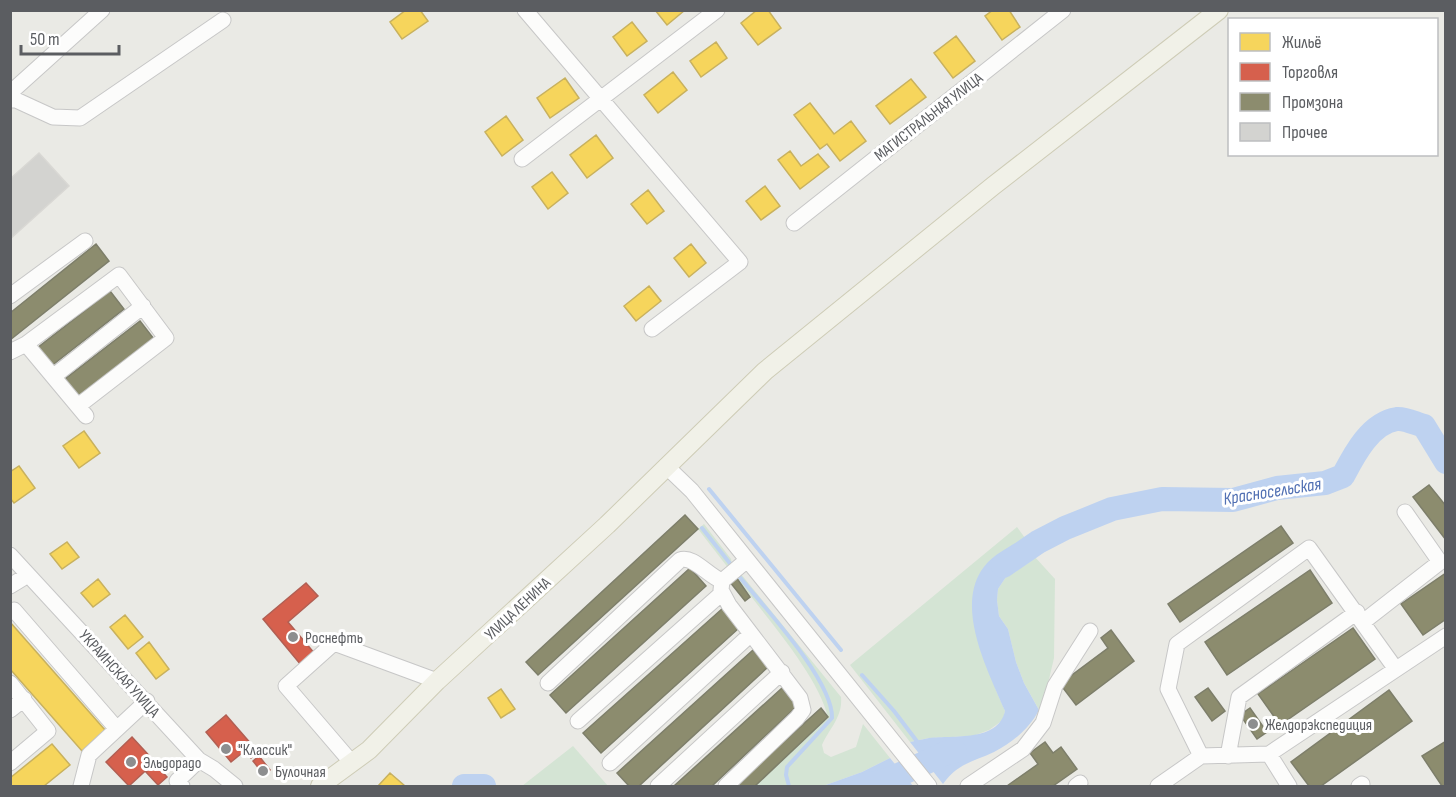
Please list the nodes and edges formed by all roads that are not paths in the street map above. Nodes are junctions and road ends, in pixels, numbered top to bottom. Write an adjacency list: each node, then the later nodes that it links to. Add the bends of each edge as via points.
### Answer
1 (102, 10): 7 (street)
2 (525, 10): 8 (street)
3 (717, 10): 8 (street)
4 (1063, 10): 11 (street, МАГИСТРАЛЬНАЯ УЛИЦА)
5 (1219, 10): 19 (main road, УЛИЦА ЛЕНИНА, via 765,371)
6 (223, 20): 9 (street, via 80,118 53,117)
7 (10, 93)
8 (602, 99): 10 (street); 15 (street, via 740,262)
9 (10, 100)
10 (522, 159)
11 (794, 223)
12 (86, 241): 13 (street)
13 (10, 296)
14 (143, 306): 16 (street, via 119,275); 18 (street); 18 (street, via 166,338 82,411)
15 (652, 329)
16 (26, 344): 17 (street); 18 (street)
17 (10, 352)
18 (54, 376)
19 (666, 466): 22 (street, via 692,491); 33 (main road, УЛИЦА ЛЕНИНА)
20 (1405, 512): 27 (street, via 1440,562)
21 (10, 555): 23 (street, УКРАИНСКАЯ УЛИЦА)
22 (746, 561): 25 (street); 58 (street)
23 (28, 575): 24 (street); 37 (street, УКРАИНСКАЯ УЛИЦА)
24 (10, 586)
25 (722, 587): 29 (street); 35 (street, via 692,560 680,560); 39 (street)
26 (14, 610): 40 (street)
27 (1360, 617): 31 (street); 43 (street, via 1309,548 1177,644 1168,689); 44 (street, via 1239,697)
28 (1090, 631): 49 (street, via 1054,686 1042,723 1023,748)
29 (751, 634): 32 (street); 48 (street)
30 (1446, 636): 31 (street)
31 (1395, 668): 42 (street)
32 (782, 672): 56 (street); 57 (street, via 800,698 801,714)
33 (438, 681): 41 (main road, УЛИЦА ЛЕНИНА); 47 (street, via 334,643 286,686)
34 (10, 683): 36 (street)
35 (548, 683)
36 (24, 699): 38 (street); 46 (street, via 48,731)
37 (147, 701): 40 (street); 45 (street, УКРАИНСКАЯ УЛИЦА)
38 (10, 710)
39 (578, 721)
40 (117, 729): 50 (street, via 89,755)
41 (369, 750): 47 (main road, УЛИЦА ЛЕНИНА); 55 (main road, УЛИЦА ЛЕНИНА)
42 (1269, 754): 44 (street); 60 (street)
43 (1201, 756): 44 (street); 59 (street)
44 (1228, 756)
45 (199, 760): 51 (street, via 177,781); 52 (street); 53 (street, УКРАИНСКАЯ УЛИЦА)
46 (10, 763)
47 (352, 763): 54 (main road, УЛИЦА ЛЕНИНА)
48 (610, 763)
49 (977, 784)
50 (81, 786)
51 (182, 786)
52 (216, 786)
53 (234, 786)
54 (320, 786)
55 (343, 786)
56 (660, 786)
57 (726, 786)
58 (929, 786)
59 (1158, 786)
60 (1289, 786)

